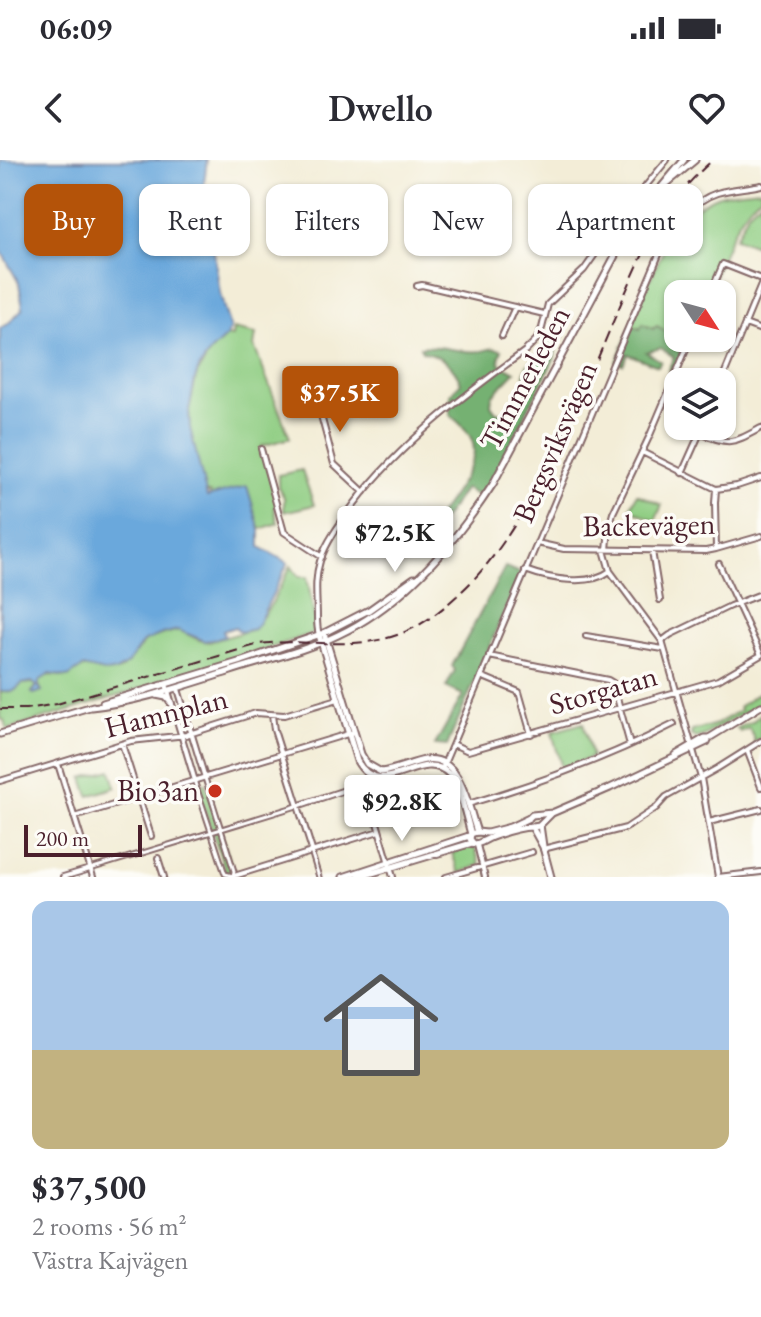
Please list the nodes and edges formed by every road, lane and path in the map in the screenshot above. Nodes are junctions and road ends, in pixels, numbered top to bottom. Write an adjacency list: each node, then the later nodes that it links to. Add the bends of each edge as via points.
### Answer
1 (667, 160): 13 (street)
2 (684, 160): 4 (main road, Timmerleden)
3 (695, 160): 5 (main road, Timmerleden)
4 (664, 184)
5 (668, 184)
6 (761, 185): 32 (street, Bergsviksvägen, via 705,198 678,222 663,245)
7 (615, 256): 44 (main road, Timmerleden, via 473,515 424,570)
8 (761, 279): 9 (street, via 723,264)
9 (716, 280)
10 (761, 285): 16 (street)
11 (417, 286): 12 (street)
12 (515, 307): 13 (street); 15 (street)
13 (544, 314): 30 (street, via 537,339 525,351 420,432)
14 (502, 317): 15 (street)
15 (510, 319): 18 (street)
16 (745, 324): 17 (street); 20 (street)
17 (761, 330)
18 (502, 336)
19 (685, 352): 26 (street)
20 (727, 368)
21 (311, 378): 30 (street, via 334,464)
22 (761, 428): 24 (street, via 733,442)
23 (697, 440): 27 (street)
24 (720, 440)
25 (261, 449): 36 (street, via 284,532)
26 (642, 452): 27 (street); 34 (street, via 613,513)
27 (682, 473): 29 (street)
28 (761, 478): 29 (street)
29 (716, 489): 33 (street)
30 (364, 492): 36 (street)
31 (761, 536): 33 (street, Backevägen)
32 (537, 543): 34 (street, Backevägen); 38 (street, Bergsviksvägen)
33 (716, 549): 35 (street, Backevägen)
34 (606, 550): 35 (street, Backevägen); 39 (street)
35 (652, 550): 41 (street)
36 (322, 557): 44 (street, via 315,585)
37 (719, 564): 42 (street)
38 (525, 570): 39 (street, via 591,580); 48 (street, Bergsviksvägen)
39 (610, 571): 45 (street)
40 (761, 594): 42 (street)
41 (660, 600)
42 (737, 603): 45 (street); 47 (street)
43 (586, 636): 46 (street)
44 (323, 638): 50 (main road, Timmerleden); 54 (main road)
45 (662, 641): 46 (street)
46 (663, 649): 52 (street)
47 (761, 655): 52 (street, Storgatan, via 718,680)
48 (489, 656): 49 (street, Bergsviksvägen); 58 (street, via 608,680)
49 (481, 676): 64 (street, via 519,692); 68 (street, Bergsviksvägen)
50 (177, 685): 51 (main road, Timmerleden); 63 (street)
51 (167, 687): 53 (main road, Timmerleden); 55 (street); 57 (main road, Timmerleden)
52 (677, 692): 58 (street, Storgatan); 70 (street)
53 (151, 694): 55 (main road); 57 (main road, Timmerleden)
54 (341, 698): 59 (street, Hamnplan); 61 (main road)
55 (171, 703): 65 (street)
56 (761, 706): 70 (main road)
57 (91, 707): 62 (main road, Timmerleden)
58 (620, 708): 64 (street, Storgatan); 69 (street)
59 (272, 715): 63 (street, Hamnplan, via 256,713); 72 (street)
60 (674, 724): 69 (street)
61 (352, 733): 72 (street); 75 (main road); 76 (main road, via 357,761)
62 (0, 734)
63 (191, 734): 65 (street, Hamnplan); 77 (street)
64 (531, 734): 68 (street, Storgatan, via 468,751)
65 (181, 735): 67 (street, Hamnplan); 80 (street)
66 (761, 741): 71 (street)
67 (122, 744): 73 (street, Hamnplan); 83 (street)
68 (453, 744): 74 (street, Bergsviksvägen)
69 (630, 745): 84 (street, via 540,782)
70 (692, 747): 78 (street); 87 (main road)
71 (747, 750): 78 (street); 82 (street)
72 (281, 754): 77 (street); 85 (street)
73 (58, 764): 79 (street, Hamnplan); 89 (street)
74 (443, 767): 75 (main road, via 430,760 381,772); 76 (main road); 84 (main road, via 449,766 459,780)
75 (373, 769): 76 (street)
76 (371, 776): 95 (street, via 368,788)
77 (205, 778): 80 (street); 94 (street)
78 (701, 778): 91 (street); 99 (street, via 626,828)
79 (0, 781)
80 (195, 781): 83 (street); 96 (street)
81 (354, 787): 85 (street)
82 (761, 787)
83 (140, 797): 89 (street); 97 (street)
84 (465, 805): 98 (main road)
85 (297, 806): 94 (street); 100 (street)
86 (761, 809): 91 (street)
87 (552, 813): 88 (main road); 92 (main road)
88 (539, 815): 90 (main road); 92 (main road)
89 (74, 817): 105 (street)
90 (529, 818): 93 (main road); 98 (main road)
91 (709, 822): 118 (street)
92 (540, 824): 93 (main road); 99 (main road)
93 (532, 826): 98 (main road); 99 (main road)
94 (221, 829): 96 (street); 110 (street)
95 (379, 831): 100 (street); 103 (street)
96 (211, 832): 105 (street); 110 (street, via 225,874)
97 (151, 836)
98 (476, 838): 103 (main road); 104 (street)
99 (543, 848): 117 (main road)
100 (311, 851): 110 (street); 111 (street)
101 (532, 852): 104 (street)
102 (158, 858): 109 (street)
103 (389, 865): 112 (main road); 113 (main road); 114 (street)
104 (482, 866): 115 (street); 116 (street)
105 (90, 869): 107 (street); 108 (street)
106 (761, 872): 118 (street)
107 (63, 877)
108 (93, 877)
109 (164, 877)
110 (233, 877)
111 (319, 877)
112 (343, 877)
113 (359, 877)
114 (393, 877)
115 (446, 877)
116 (485, 877)
117 (551, 877)
118 (718, 877)

